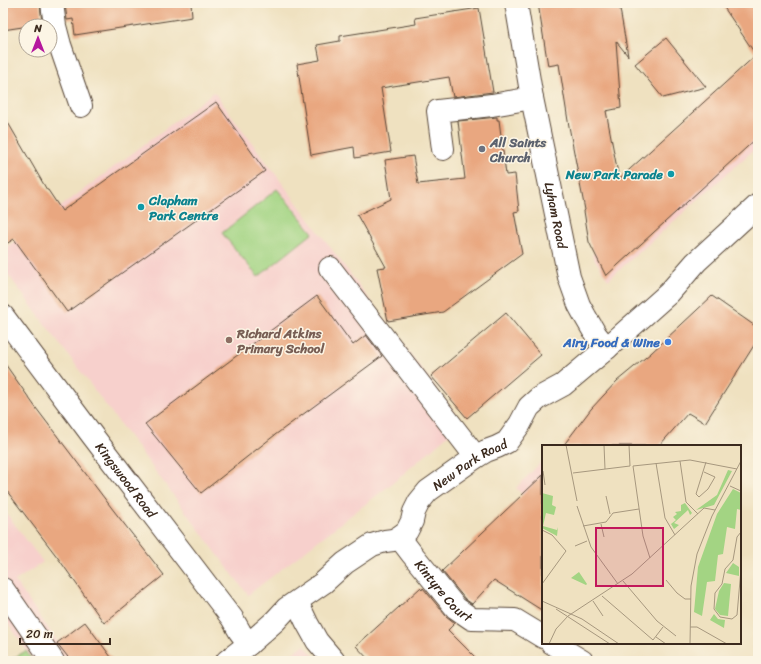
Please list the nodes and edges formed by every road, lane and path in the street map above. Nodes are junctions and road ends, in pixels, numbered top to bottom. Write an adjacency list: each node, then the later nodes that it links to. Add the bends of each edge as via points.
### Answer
1 (52, 3): 4 (street, via 60,45)
2 (516, 3): 3 (street, Lyham Road)
3 (532, 98): 5 (street, via 438,111); 9 (street, Lyham Road, via 569,277 579,306)
4 (81, 106)
5 (443, 149)
6 (758, 205): 9 (street, New Park Road, via 696,262 669,293)
7 (330, 268): 10 (street)
8 (3, 316): 15 (street, Kingswood Road)
9 (607, 348): 10 (street, New Park Road, via 563,385 539,398 529,407 507,442)
10 (476, 457): 11 (street, New Park Road, via 428,491 419,502 407,531)
11 (399, 537): 13 (street, via 364,550); 14 (street, Kintyre Court, via 456,608 472,619 515,620)
12 (3, 589): 17 (street)
13 (296, 602): 15 (street); 19 (street, via 317,641)
14 (542, 636)
15 (249, 644): 18 (street)
16 (554, 644): 20 (street)
17 (53, 661)
18 (227, 661)
19 (334, 661)
20 (582, 661)

